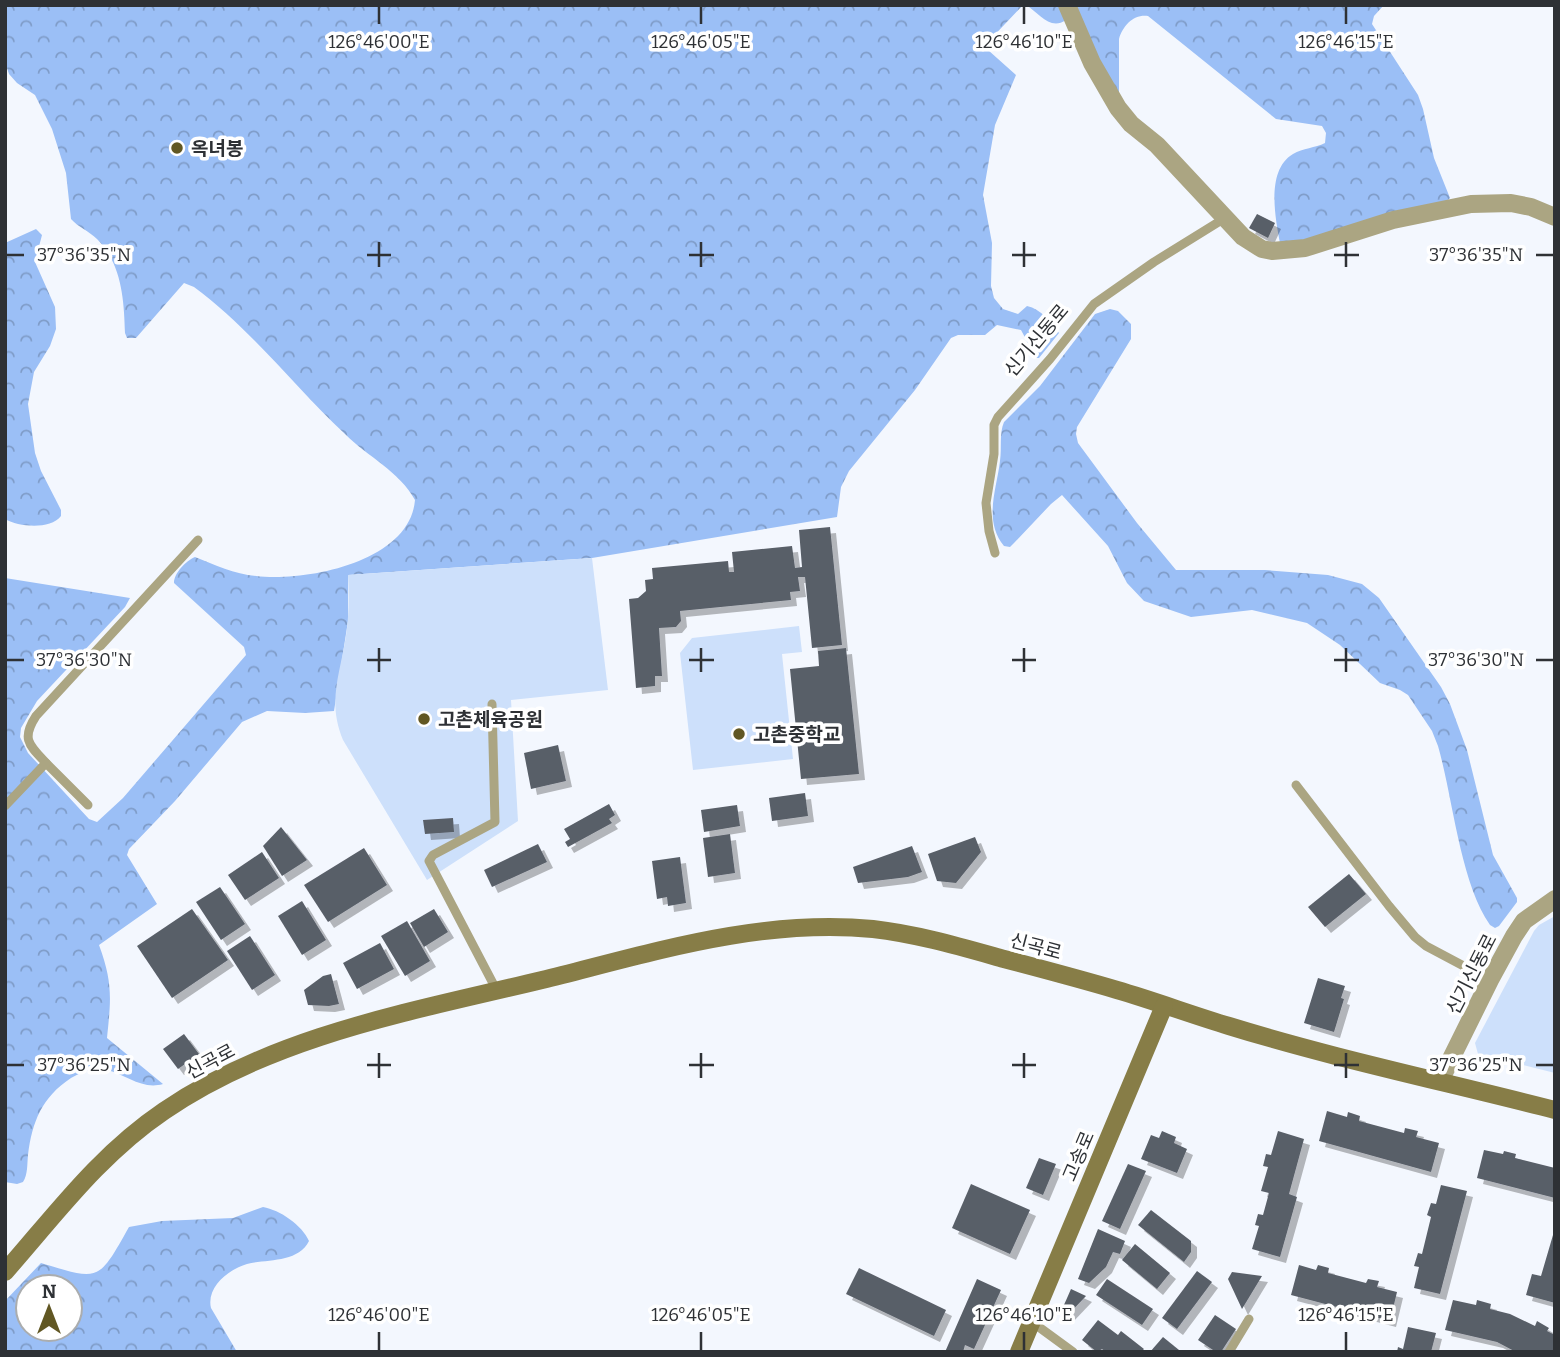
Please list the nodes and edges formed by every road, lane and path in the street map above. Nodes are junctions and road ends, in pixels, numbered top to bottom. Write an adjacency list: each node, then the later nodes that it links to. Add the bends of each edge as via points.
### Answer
1 (1067, 5): 3 (street, via 1118,108)
2 (1555, 216): 3 (street, via 1511,203 1471,204 1393,220 1305,248 1272,251 1252,245)
3 (1225, 218): 5 (lane, 신기신동로, via 1094,304 998,417 986,503)
4 (198, 540): 7 (lane, via 36,716 29,730 29,745)
5 (995, 553)
6 (492, 704): 13 (lane, via 495,822 429,861)
7 (46, 763): 9 (lane); 10 (lane)
8 (1296, 785): 12 (lane, via 1415,937)
9 (88, 804)
10 (5, 806)
11 (1555, 899): 12 (street, 신기신동로, via 1524,921)
12 (1490, 980): 15 (street, 신기신동로)
13 (497, 991): 14 (street, 신곡로, via 734,934 833,927 937,941); 17 (street, 신곡로, via 297,1044 213,1081 120,1143)
14 (1164, 1006): 15 (street, 신곡로, via 1307,1049); 19 (street, 고송로)
15 (1440, 1081): 16 (street, 신곡로)
16 (1555, 1110)
17 (5, 1272)
18 (1249, 1319): 22 (lane)
19 (1031, 1322): 20 (street, 고송로); 21 (lane)
20 (1019, 1352)
21 (1073, 1352)
22 (1229, 1352)

